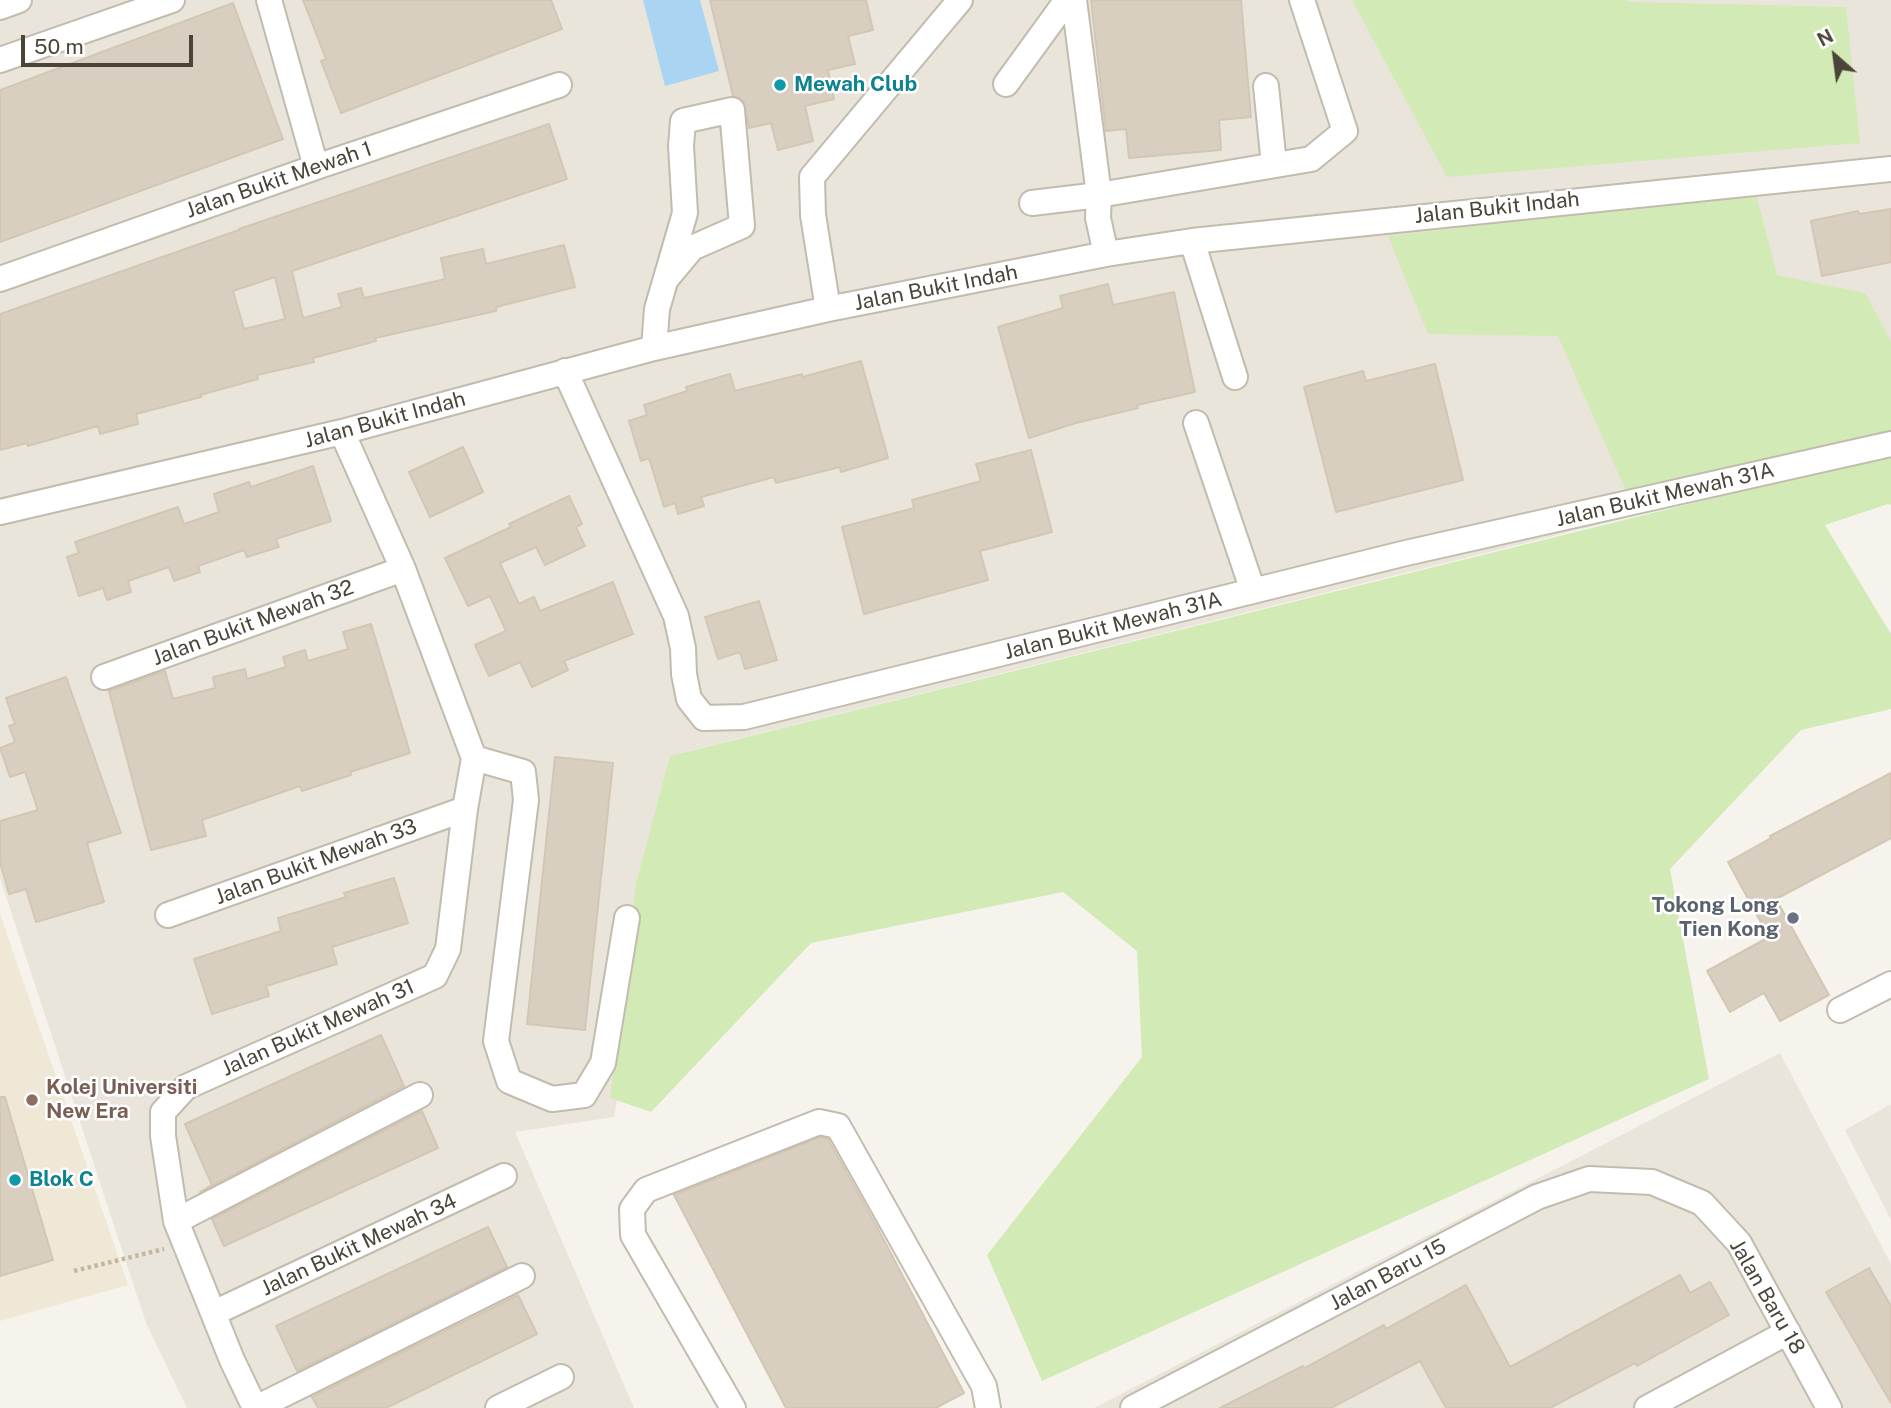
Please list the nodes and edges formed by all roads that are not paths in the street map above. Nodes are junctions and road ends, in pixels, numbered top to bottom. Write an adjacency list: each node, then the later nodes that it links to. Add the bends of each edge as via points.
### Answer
1 (19, 0): 8 (street)
2 (172, 0): 9 (street)
3 (270, 0): 14 (street)
4 (960, 0): 22 (street, via 812,177 813,215)
5 (1067, 0): 10 (street)
6 (1074, 0): 16 (street)
7 (1302, 0): 13 (street, via 1345,131 1311,159)
8 (0, 7)
9 (0, 60)
10 (1006, 84)
11 (559, 85): 14 (street, Jalan Bukit Mewah 1)
12 (1266, 86): 13 (street)
13 (1274, 165): 16 (street)
14 (316, 167): 21 (street, Jalan Bukit Mewah 1)
15 (1891, 169): 18 (street, Jalan Bukit Indah)
16 (1099, 195): 17 (street); 19 (street, via 1098,218)
17 (1031, 203)
18 (1192, 241): 19 (street, Jalan Bukit Indah); 25 (street)
19 (1106, 254): 22 (street, Jalan Bukit Indah)
20 (667, 278): 20 (street, via 692,248 742,226 732,110 683,121 685,213); 23 (street, via 657,309)
21 (0, 279)
22 (828, 309): 23 (street, Jalan Bukit Indah)
23 (654, 348): 24 (street, Jalan Bukit Indah)
24 (565, 371): 27 (street, Jalan Bukit Indah); 31 (street, Jalan Bukit Mewah 31A, via 676,616 689,699 705,719 744,717)
25 (1235, 377)
26 (1196, 423): 31 (street)
27 (342, 432): 29 (street, Jalan Bukit Indah); 30 (street)
28 (1891, 444): 31 (street, Jalan Bukit Mewah 31A)
29 (0, 512)
30 (403, 569): 32 (street, Jalan Bukit Mewah 32); 33 (street)
31 (1253, 591)
32 (104, 677)
33 (474, 758): 34 (street, Jalan Bukit Mewah 31); 36 (street, via 523,772 526,800 496,1041 509,1081 552,1100 584,1095 603,1063)
34 (465, 809): 35 (street, Jalan Bukit Mewah 33); 42 (street, Jalan Bukit Mewah 31, via 448,949 435,976 186,1087 163,1112)
35 (168, 915)
36 (627, 918)
37 (1891, 984): 38 (street)
38 (1840, 1010)
39 (420, 1095): 42 (street)
40 (504, 1177): 44 (street, Jalan Bukit Mewah 34)
41 (1652, 1182): 45 (street, Jalan Baru 18, via 1702,1203 1739,1243); 51 (street, Jalan Baru 15, via 1589,1179 1537,1196)
42 (180, 1232): 44 (street, Jalan Bukit Mewah 31)
43 (522, 1276): 47 (street)
44 (214, 1313): 47 (street, Jalan Bukit Mewah 31)
45 (1788, 1332): 52 (street); 53 (street, Jalan Baru 18)
46 (561, 1377): 48 (street)
47 (256, 1408)
48 (498, 1408)
49 (733, 1408): 50 (street, via 633,1235 632,1209 646,1190 819,1122 838,1126 984,1386)
50 (988, 1408)
51 (1133, 1408)
52 (1647, 1408)
53 (1829, 1408)

